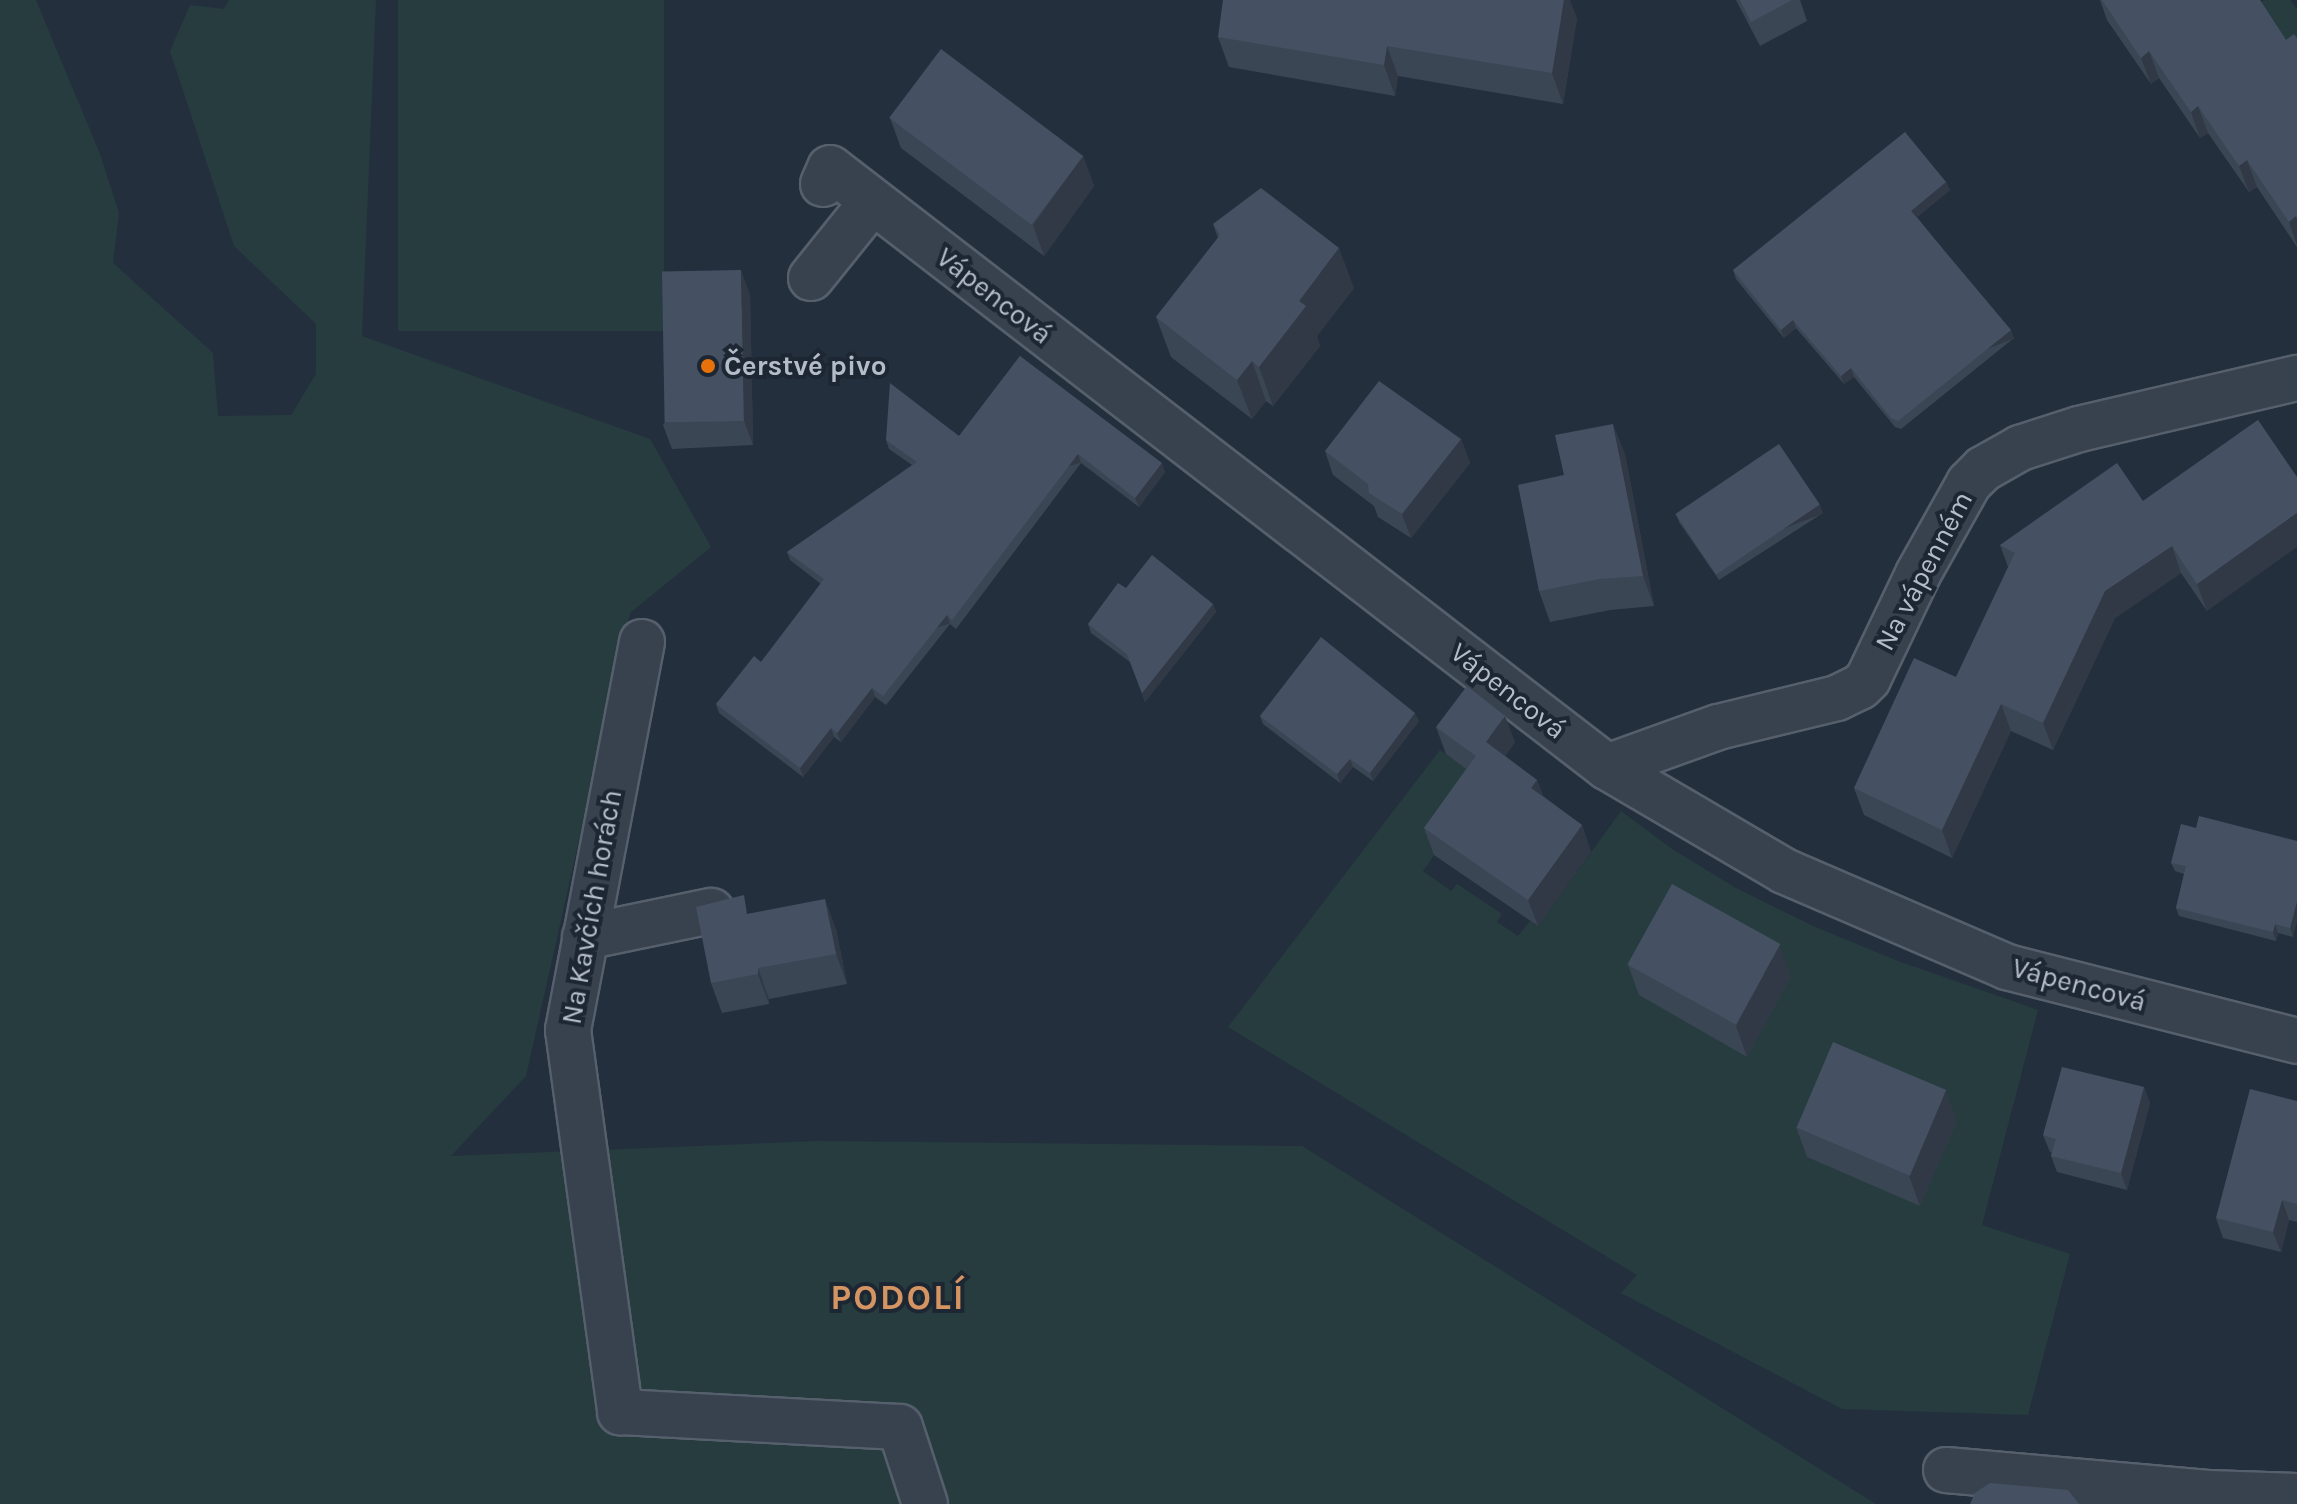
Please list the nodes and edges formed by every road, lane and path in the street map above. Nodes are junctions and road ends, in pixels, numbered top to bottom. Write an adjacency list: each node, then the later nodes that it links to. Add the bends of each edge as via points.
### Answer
1 (823, 184): 2 (street, Vápencová, via 830,168)
2 (872, 202): 3 (street); 6 (street, Vápencová)
3 (811, 278)
4 (2297, 378): 6 (street, Na vápenném, via 2020,448 1969,483 1860,687 1837,698 1718,727)
5 (642, 642): 8 (street, Na Kavčích horách)
6 (1607, 767): 9 (street, Vápencová, via 1784,871 2007,967)
7 (711, 911): 8 (street)
8 (585, 937): 12 (street, Na Kavčích horách, via 568,1030 620,1412 900,1427)
9 (2297, 1041)
10 (1946, 1470): 11 (street)
11 (2297, 1496)
12 (925, 1504)

